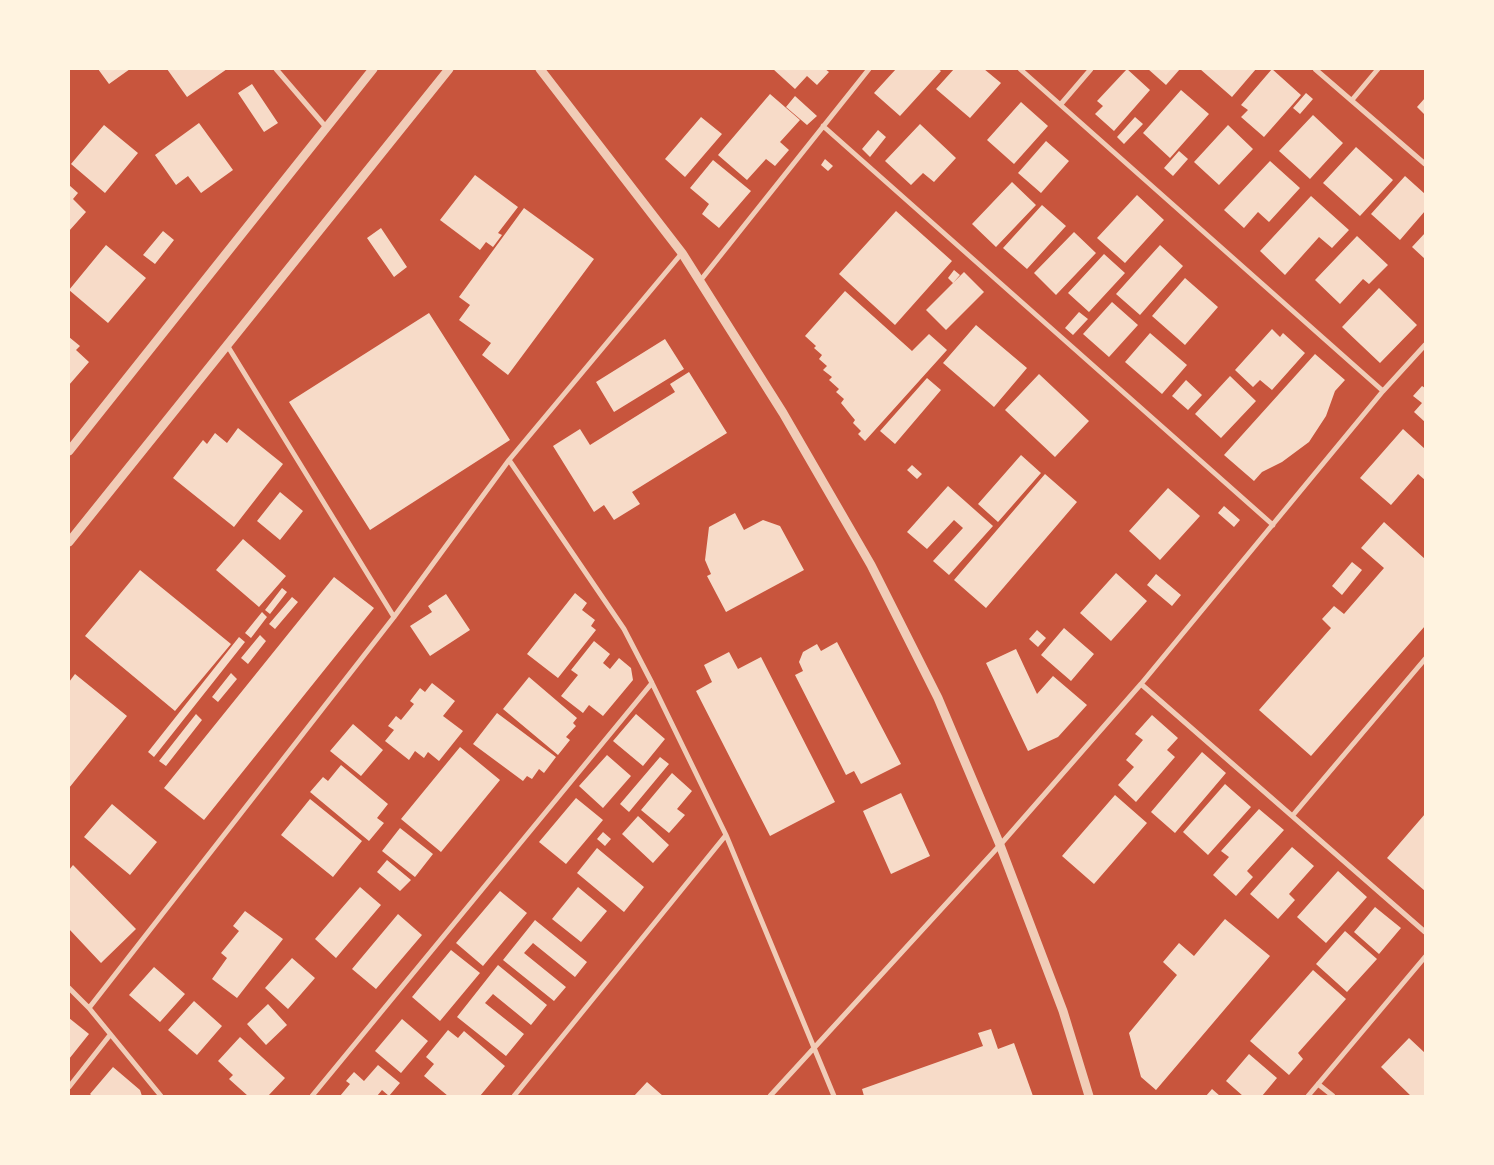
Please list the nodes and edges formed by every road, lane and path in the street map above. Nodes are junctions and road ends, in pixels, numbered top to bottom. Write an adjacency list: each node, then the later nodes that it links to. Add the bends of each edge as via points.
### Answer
1 (276, 69): 12 (street)
2 (373, 69): 12 (street)
3 (449, 69): 18 (street)
4 (540, 69): 15 (street)
5 (869, 69): 13 (street)
6 (1020, 69): 11 (street)
7 (1091, 69): 11 (street)
8 (1315, 69): 10 (street)
9 (1378, 69): 10 (street)
10 (1352, 100): 14 (street)
11 (1060, 104): 19 (street)
12 (326, 126): 20 (street)
13 (823, 126): 16 (street); 22 (street)
14 (1425, 164)
15 (682, 253): 16 (street); 21 (street)
16 (700, 281): 30 (street, via 783,413 871,565 938,698)
17 (1425, 344): 19 (street)
18 (227, 345): 23 (street); 24 (street)
19 (1383, 391): 22 (street)
20 (70, 446)
21 (509, 460): 24 (street); 26 (street, via 624,629)
22 (1273, 525): 27 (street)
23 (69, 542)
24 (394, 617): 34 (street)
25 (1425, 659): 28 (street)
26 (652, 682): 29 (street); 40 (street)
27 (1141, 684): 28 (street); 30 (street)
28 (1293, 815): 31 (street)
29 (726, 835): 36 (street); 41 (street)
30 (1000, 845): 36 (street); 44 (street, via 1063,1011)
31 (1425, 932)
32 (1425, 957): 37 (street)
33 (69, 988): 34 (street)
34 (89, 1008): 35 (street)
35 (110, 1035): 38 (street); 39 (street)
36 (815, 1048): 42 (street); 43 (street)
37 (1318, 1084): 45 (street); 46 (street)
38 (69, 1087)
39 (161, 1096)
40 (312, 1096)
41 (514, 1096)
42 (770, 1096)
43 (834, 1096)
44 (1089, 1096)
45 (1308, 1096)
46 (1333, 1096)

